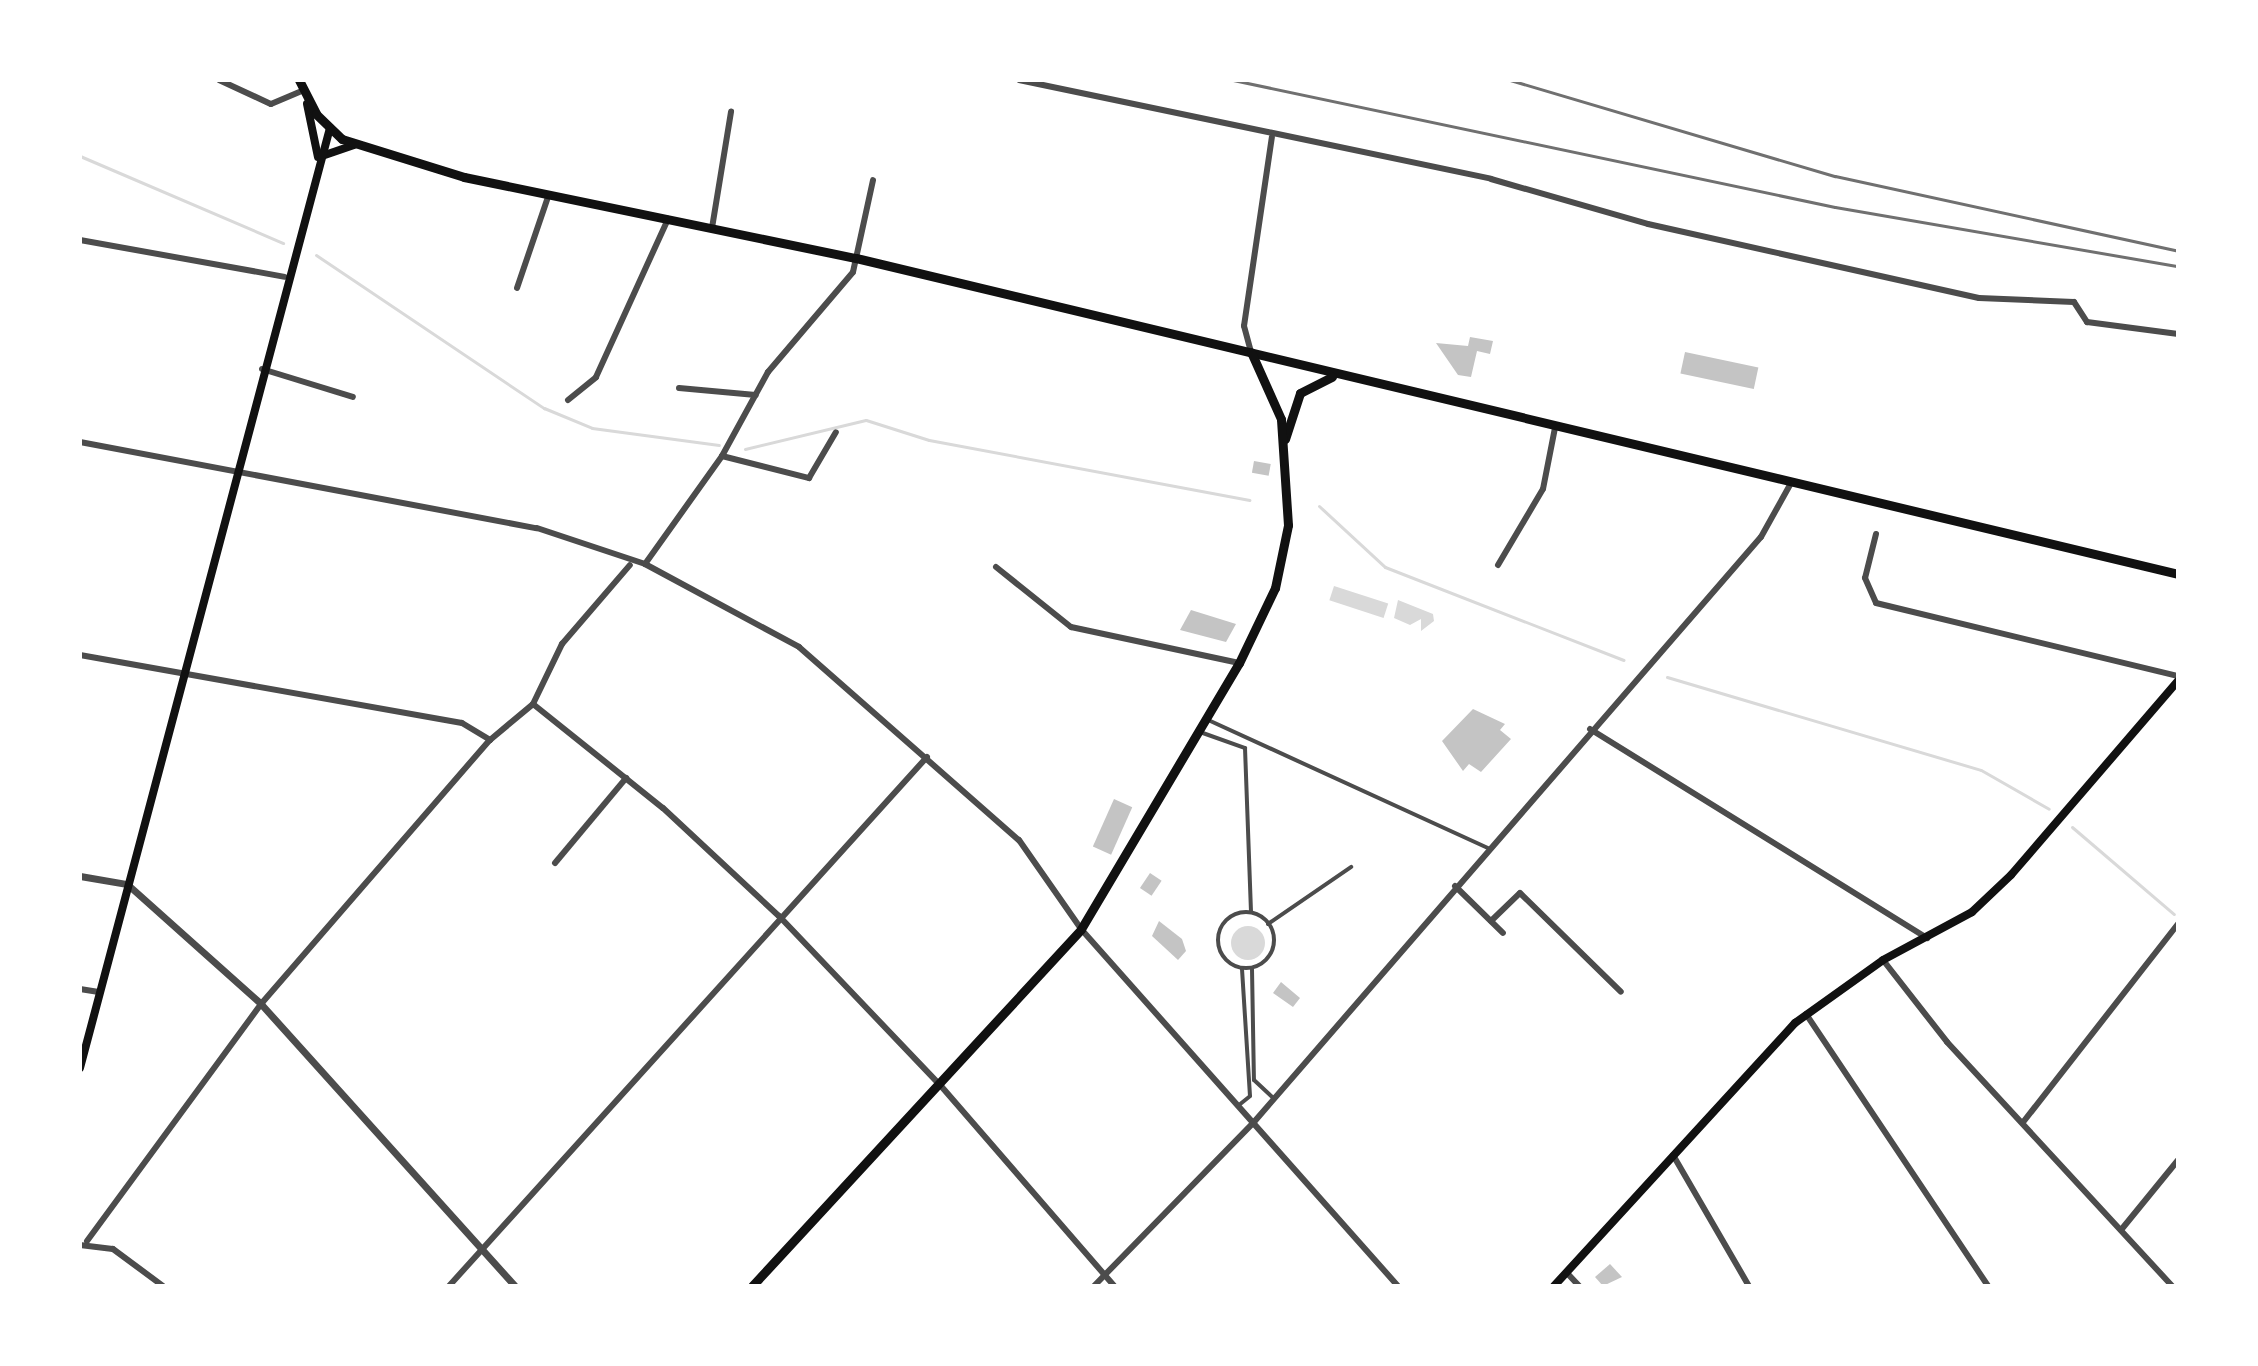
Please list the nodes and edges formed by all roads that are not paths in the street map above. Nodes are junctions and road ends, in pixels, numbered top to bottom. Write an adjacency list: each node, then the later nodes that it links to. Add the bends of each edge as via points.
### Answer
1 (219, 80): 4 (street, via 271,104)
2 (299, 80): 4 (main road)
3 (1019, 80): 7 (street)
4 (304, 94): 6 (main road); 9 (main road)
5 (731, 112): 13 (street)
6 (330, 128): 8 (main road); 9 (main road)
7 (1272, 137): 18 (street, via 1491,179 1648,224 1979,298 2074,302 2095,324); 19 (street, via 1244,326)
8 (354, 145): 9 (main road); 11 (main road)
9 (318, 158): 16 (main road)
10 (873, 180): 15 (street)
11 (549, 194): 12 (main road); 17 (street)
12 (668, 219): 13 (main road); 25 (street, via 596,377)
13 (712, 228): 15 (main road)
14 (80, 240): 16 (street)
15 (856, 258): 19 (main road); 23 (street)
16 (285, 277): 20 (main road)
17 (517, 288)
18 (2178, 334)
19 (1251, 352): 21 (main road); 29 (main road, via 1270,382)
20 (262, 369): 24 (street); 31 (main road)
21 (1337, 376): 26 (main road); 29 (main road, via 1300,393)
22 (679, 388): 23 (street)
23 (756, 395): 30 (street)
24 (353, 397)
25 (568, 400)
26 (1555, 428): 32 (main road); 36 (street, via 1543,489)
27 (836, 432): 30 (street, via 809,478)
28 (80, 442): 31 (street)
29 (1283, 446): 40 (main road, via 1288,525 1280,567)
30 (722, 456): 34 (street)
31 (236, 470): 35 (street, via 537,528); 41 (main road)
32 (1790, 485): 38 (main road); 45 (street, via 1761,537)
33 (1876, 534): 42 (street, via 1865,578 1876,603)
34 (645, 564): 35 (street); 48 (street, via 799,647)
35 (630, 565): 43 (street, via 562,644)
36 (1498, 565)
37 (996, 567): 40 (street, via 1071,627)
38 (2178, 574)
39 (80, 655): 41 (street)
40 (1239, 663): 44 (main road)
41 (188, 673): 47 (street, via 462,723); 54 (main road)
42 (2178, 678): 63 (main road, via 2011,875 1972,912)
43 (533, 704): 47 (street); 49 (street)
44 (1206, 719): 46 (main road); 50 (street)
45 (1590, 729): 50 (street); 63 (street)
46 (1200, 732): 56 (street, via 1245,748); 61 (main road)
47 (490, 740): 70 (street)
48 (927, 757): 57 (street); 61 (street, via 1019,840)
49 (626, 778): 51 (street); 57 (street)
50 (1488, 848): 55 (street)
51 (555, 863)
52 (1351, 867): 59 (street)
53 (80, 876): 54 (street)
54 (127, 884): 68 (main road); 70 (street)
55 (1455, 886): 58 (street); 74 (street)
56 (1251, 912): 59 (street); 65 (street, via 1224,922 1218,936 1220,950)
57 (779, 916): 73 (street); 82 (street)
58 (1491, 921): 62 (street); 69 (street, via 1520,893)
59 (1268, 924): 66 (street, via 1274,945)
60 (2178, 924): 76 (street)
61 (1081, 929): 73 (main road); 75 (street)
62 (1503, 933)
63 (1927, 938): 64 (main road)
64 (1883, 960): 71 (main road); 76 (street)
65 (1242, 968): 66 (street); 75 (street, via 1250,1096)
66 (1252, 968): 74 (street, via 1254,1080)
67 (80, 989): 68 (street)
68 (99, 992): 72 (main road)
69 (1621, 992)
70 (261, 1004): 81 (street); 82 (street)
71 (1806, 1014): 78 (main road); 95 (street)
72 (80, 1068)
73 (941, 1086): 84 (street); 88 (main road)
74 (1273, 1098): 77 (street)
75 (1239, 1105): 77 (street)
76 (2024, 1121): 80 (street)
77 (1254, 1122): 84 (street); 91 (street)
78 (1673, 1155): 83 (main road); 94 (street)
79 (2178, 1160): 80 (street)
80 (2121, 1230): 96 (street)
81 (83, 1243): 85 (street, via 113,1249)
82 (482, 1248): 86 (street); 87 (street)
83 (1567, 1273): 92 (main road); 93 (street)
84 (1104, 1275): 89 (street); 90 (street)
85 (163, 1286)
86 (449, 1286)
87 (515, 1286)
88 (752, 1286)
89 (1094, 1286)
90 (1114, 1286)
91 (1398, 1286)
92 (1554, 1286)
93 (1579, 1286)
94 (1749, 1286)
95 (1988, 1286)
96 (2172, 1286)

